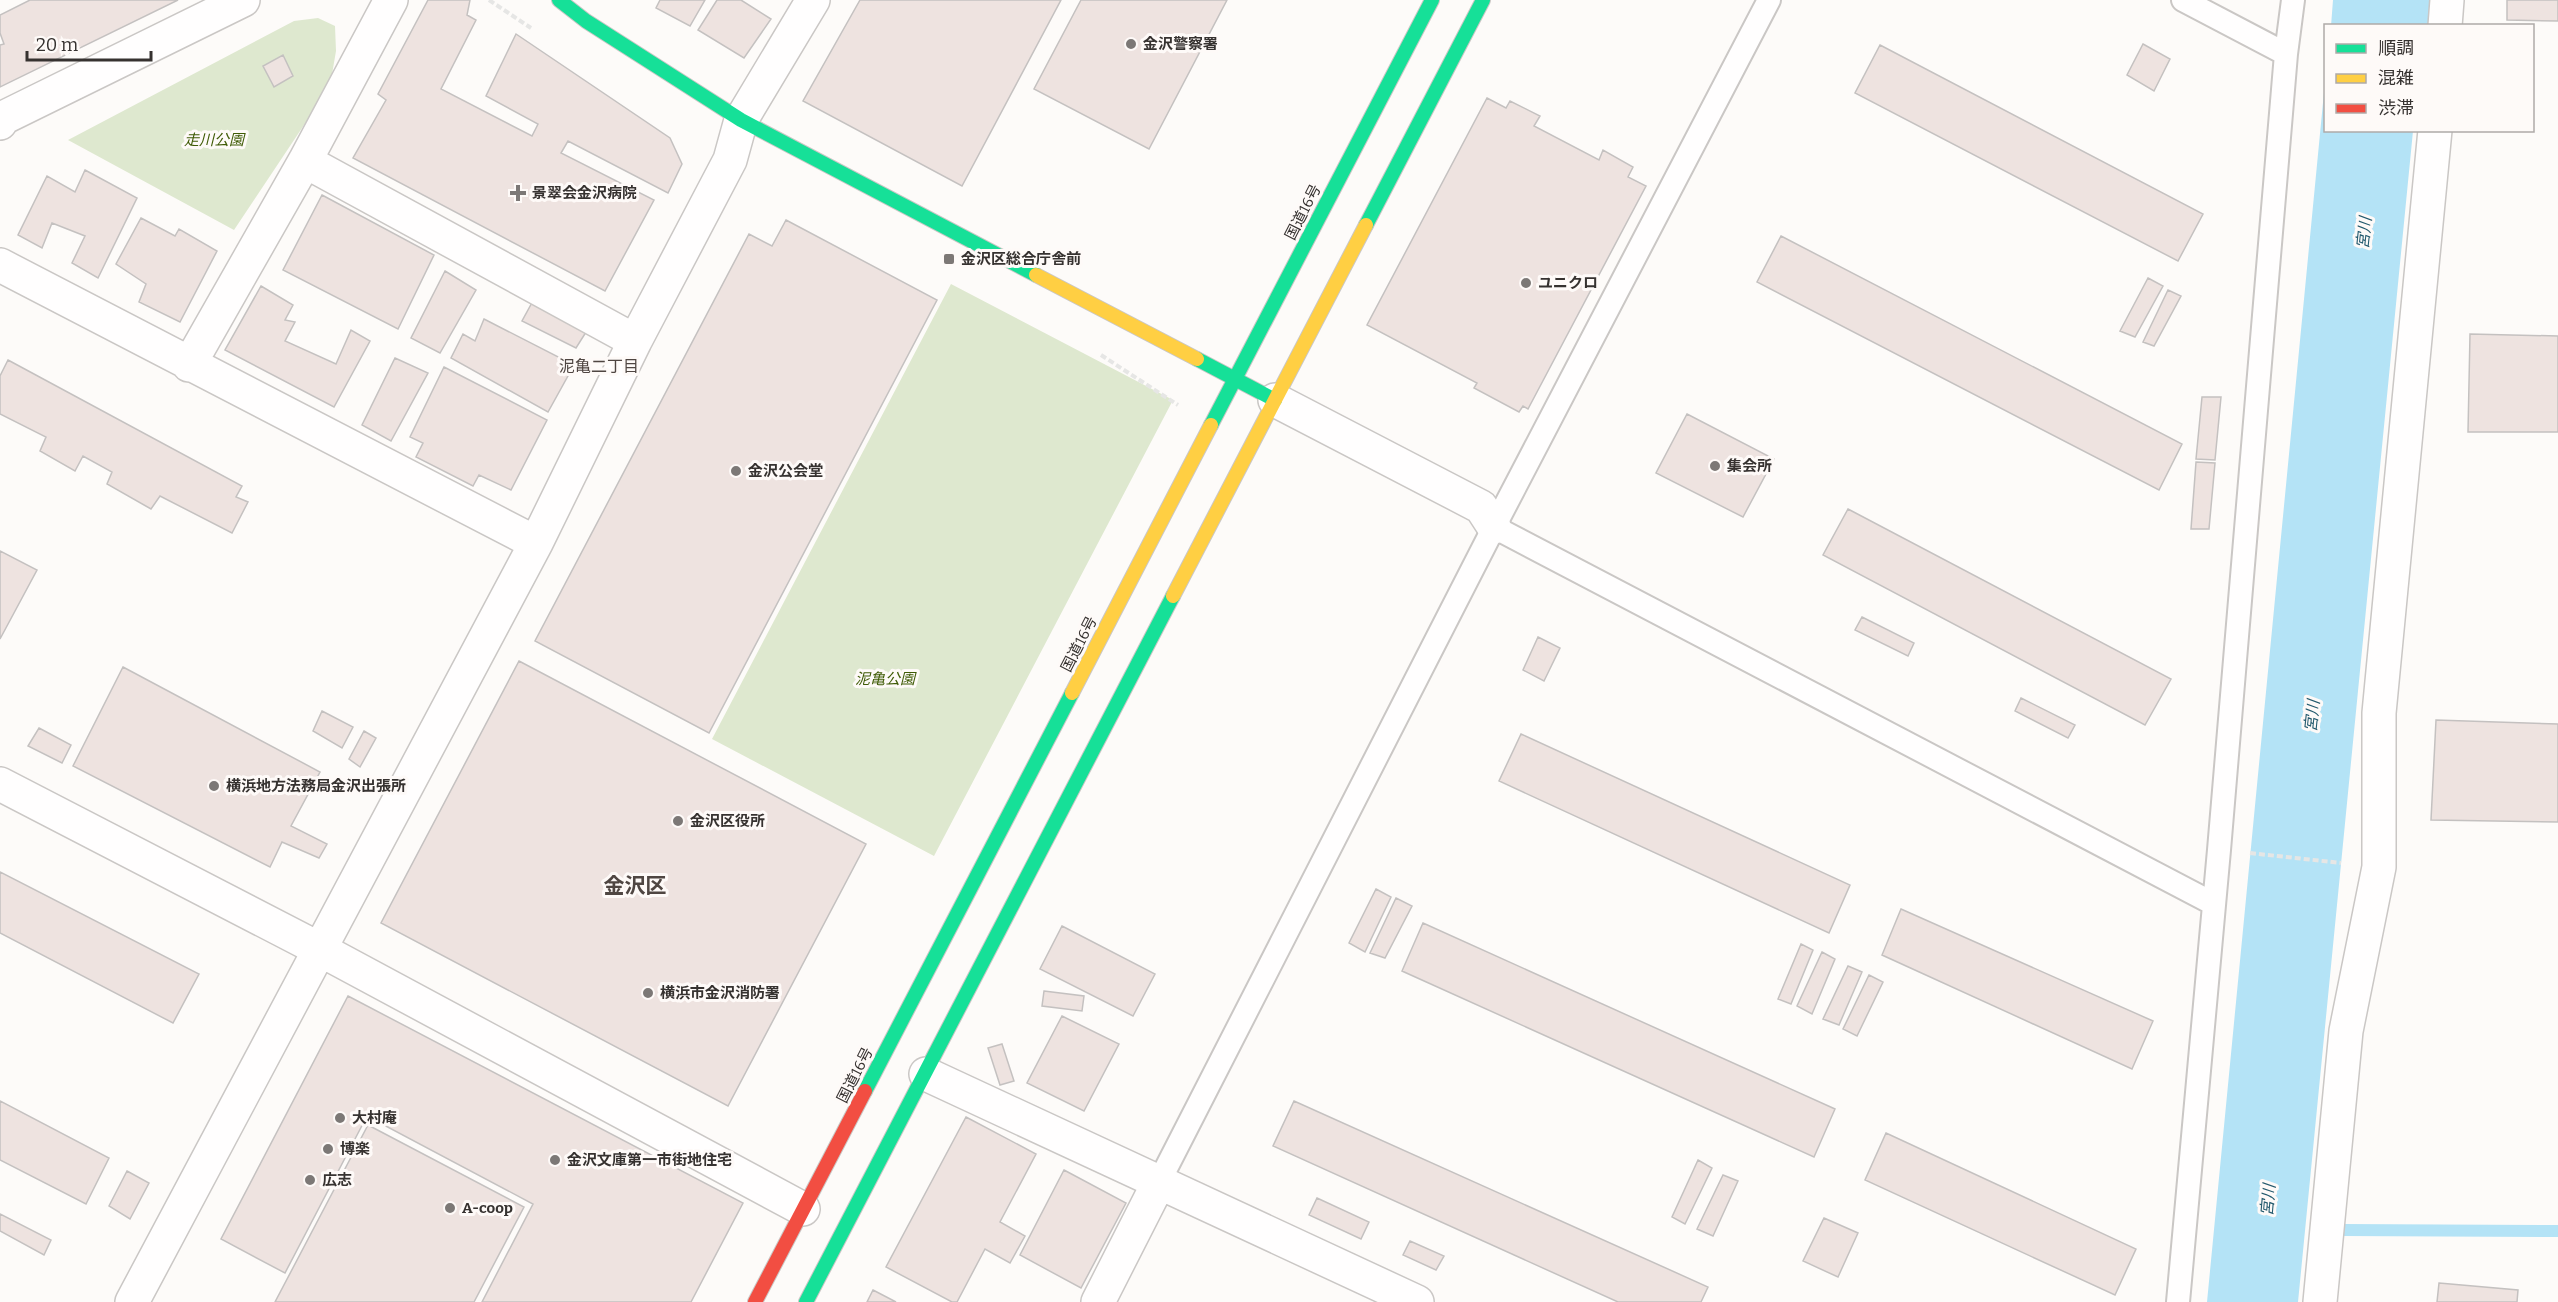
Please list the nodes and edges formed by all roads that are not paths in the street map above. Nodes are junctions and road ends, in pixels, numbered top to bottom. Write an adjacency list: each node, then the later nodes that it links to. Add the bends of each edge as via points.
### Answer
1 (243, 0): 14 (street, via 3,118)
2 (391, 0): 16 (street)
3 (559, 0): 13 (main road)
4 (813, 0): 13 (street)
5 (1432, 0): 20 (main road, 国道16号)
6 (1483, 0): 21 (main road)
7 (1769, 0): 22 (lane)
8 (2183, 0): 12 (lane)
9 (2293, 0): 12 (lane)
10 (2447, 0): 11 (street)
11 (2445, 24)
12 (2286, 54): 25 (lane)
13 (741, 120): 18 (street, via 730,160); 20 (main road)
14 (0, 123)
15 (2435, 132): 36 (street, via 2379,713 2379,867 2346,1031)
16 (305, 161): 18 (street); 19 (street)
17 (0, 265): 19 (street)
18 (635, 341): 23 (street)
19 (189, 365): 23 (street)
20 (1235, 379): 21 (main road); 29 (main road, 国道16号)
21 (1275, 400): 22 (street, via 1480,507); 27 (main road)
22 (1494, 527): 25 (lane); 28 (lane)
23 (536, 543): 26 (street)
24 (0, 784): 26 (street)
25 (2214, 904): 35 (lane)
26 (321, 950): 29 (street); 30 (street)
27 (926, 1074): 28 (street); 32 (main road)
28 (1159, 1182): 33 (street); 34 (street)
29 (803, 1209): 31 (main road, 国道16号)
30 (132, 1302)
31 (755, 1302)
32 (806, 1302)
33 (1098, 1302)
34 (1417, 1302)
35 (2178, 1302)
36 (2320, 1302)

